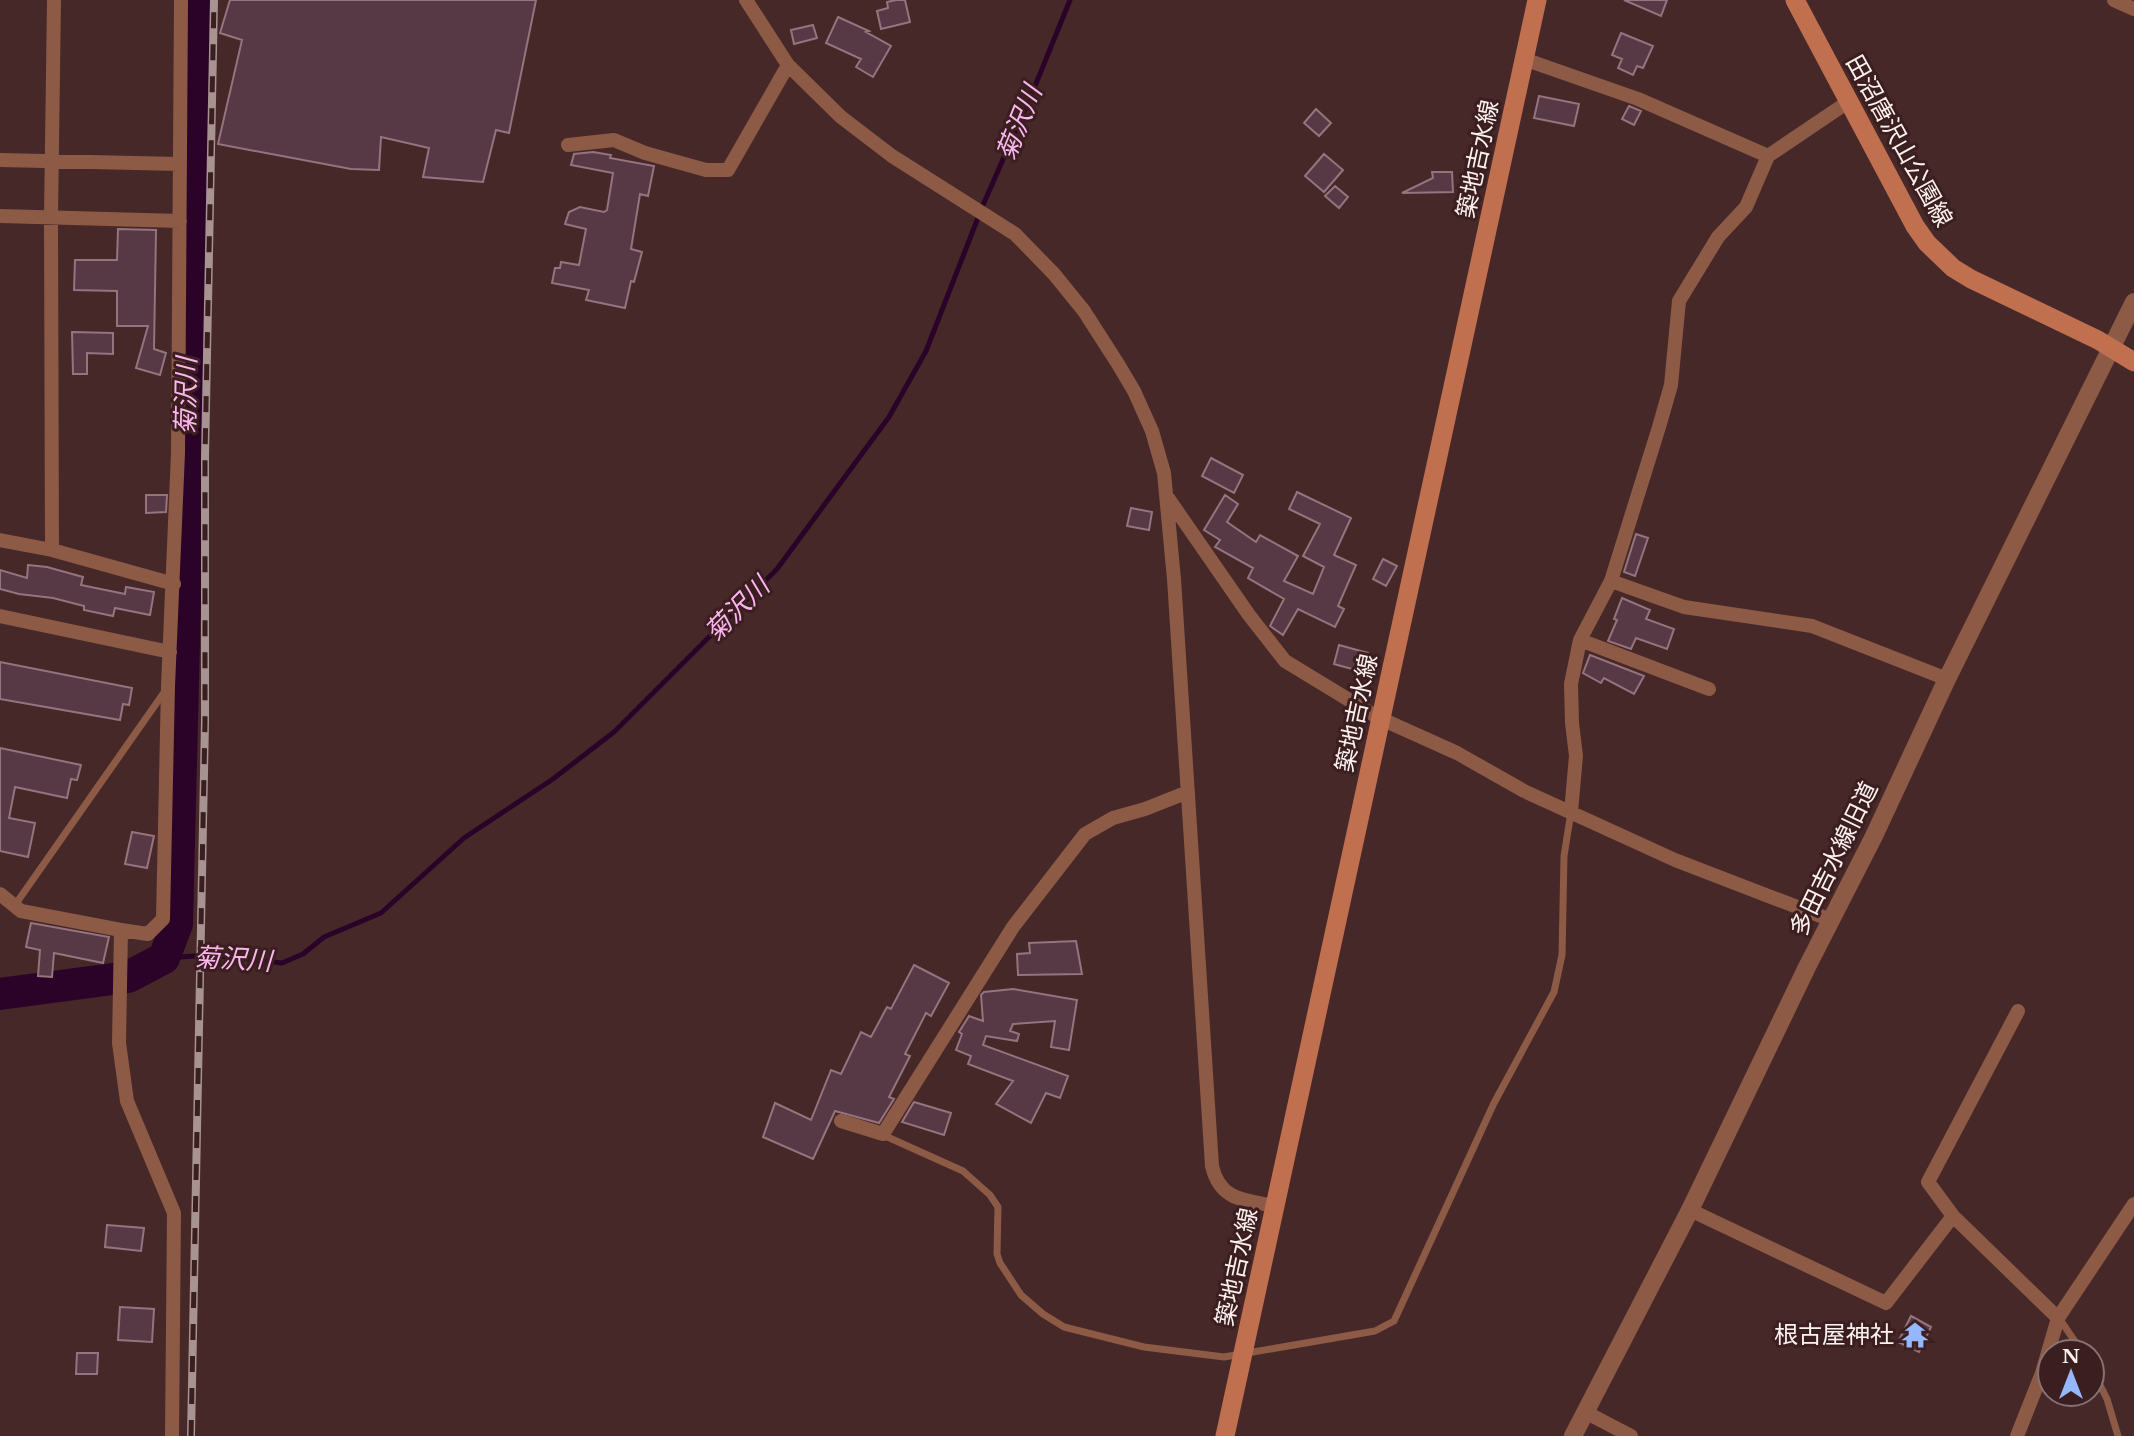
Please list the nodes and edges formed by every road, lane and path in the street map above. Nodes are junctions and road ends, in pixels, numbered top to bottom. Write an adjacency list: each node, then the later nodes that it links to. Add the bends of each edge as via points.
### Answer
1 (54, 0): 14 (street)
2 (181, 0): 15 (street)
3 (746, 0): 9 (street)
4 (1537, 0): 8 (main road, 築地吉水線)
5 (1795, 0): 10 (main road, 田沼唐沢山公園線)
6 (2114, 0): 7 (street)
7 (2134, 9)
8 (1524, 59): 12 (street, via 1638,99); 33 (main road, 築地吉水線)
9 (788, 65): 11 (street, via 728,170 706,170 614,140); 22 (street, via 841,117 892,156 1015,234 1054,274 1084,311 1134,391 1152,431)
10 (1848, 102): 12 (street); 20 (main road, 田沼唐沢山公園線, via 1915,226 1940,257 1971,279)
11 (568, 145)
12 (1768, 156): 25 (street, via 1746,206 1718,237 1679,301 1671,385)
13 (0, 160): 14 (street)
14 (52, 162): 15 (street); 17 (street)
15 (180, 164): 18 (street)
16 (0, 216): 17 (street)
17 (51, 217): 18 (street); 24 (street)
18 (180, 220): 26 (street)
19 (2134, 302): 20 (street, 多田吉水線旧道)
20 (2110, 349): 21 (main road, 田沼唐沢山公園線); 30 (street, 多田吉水線旧道)
21 (2134, 362)
22 (1167, 496): 33 (street, via 1285,660); 34 (street)
23 (0, 540): 24 (street)
24 (51, 550): 26 (street)
25 (1611, 581): 28 (street); 30 (street, via 1684,607 1812,626)
26 (174, 584): 29 (street)
27 (0, 616): 29 (street)
28 (1580, 640): 32 (street); 35 (street, via 1571,684 1576,755)
29 (170, 652): 31 (street)
30 (1947, 679): 38 (street, 多田吉水線旧道)
31 (168, 686): 37 (lane); 39 (street, via 163,919 148,934)
32 (1709, 688)
33 (1381, 719): 35 (street, via 1457,752); 44 (main road, 築地吉水線)
34 (1188, 793): 42 (street, via 1113,818 1085,834 1013,928); 44 (street, via 1212,1166 1216,1182 1236,1198)
35 (1571, 812): 38 (street, via 1675,860); 49 (lane, via 1564,856 1562,956 1554,992 1494,1103 1394,1321 1375,1331)
36 (0, 894): 37 (street)
37 (14, 906): 39 (street)
38 (1831, 920): 45 (street, 多田吉水線旧道)
39 (121, 930): 52 (street, via 119,1043 127,1101 174,1213)
40 (2018, 1012): 46 (street, via 1928,1182)
41 (841, 1121): 42 (street)
42 (883, 1134): 49 (lane, via 963,1171 990,1195 998,1207 1000,1264 1021,1295 1053,1321 1143,1347 1224,1357)
43 (2134, 1204): 47 (street)
44 (1275, 1206): 49 (main road, 築地吉水線)
45 (1689, 1210): 46 (street, via 1886,1303); 51 (street, 多田吉水線旧道)
46 (1953, 1216): 47 (street)
47 (2058, 1318): 48 (lane); 56 (street)
48 (2072, 1338)
49 (1243, 1355): 53 (main road, 築地吉水線)
50 (2106, 1397): 57 (lane)
51 (1586, 1412): 54 (street, 多田吉水線旧道); 55 (street)
52 (172, 1436)
53 (1225, 1436)
54 (1573, 1436)
55 (1631, 1436)
56 (2017, 1436)
57 (2118, 1436)

